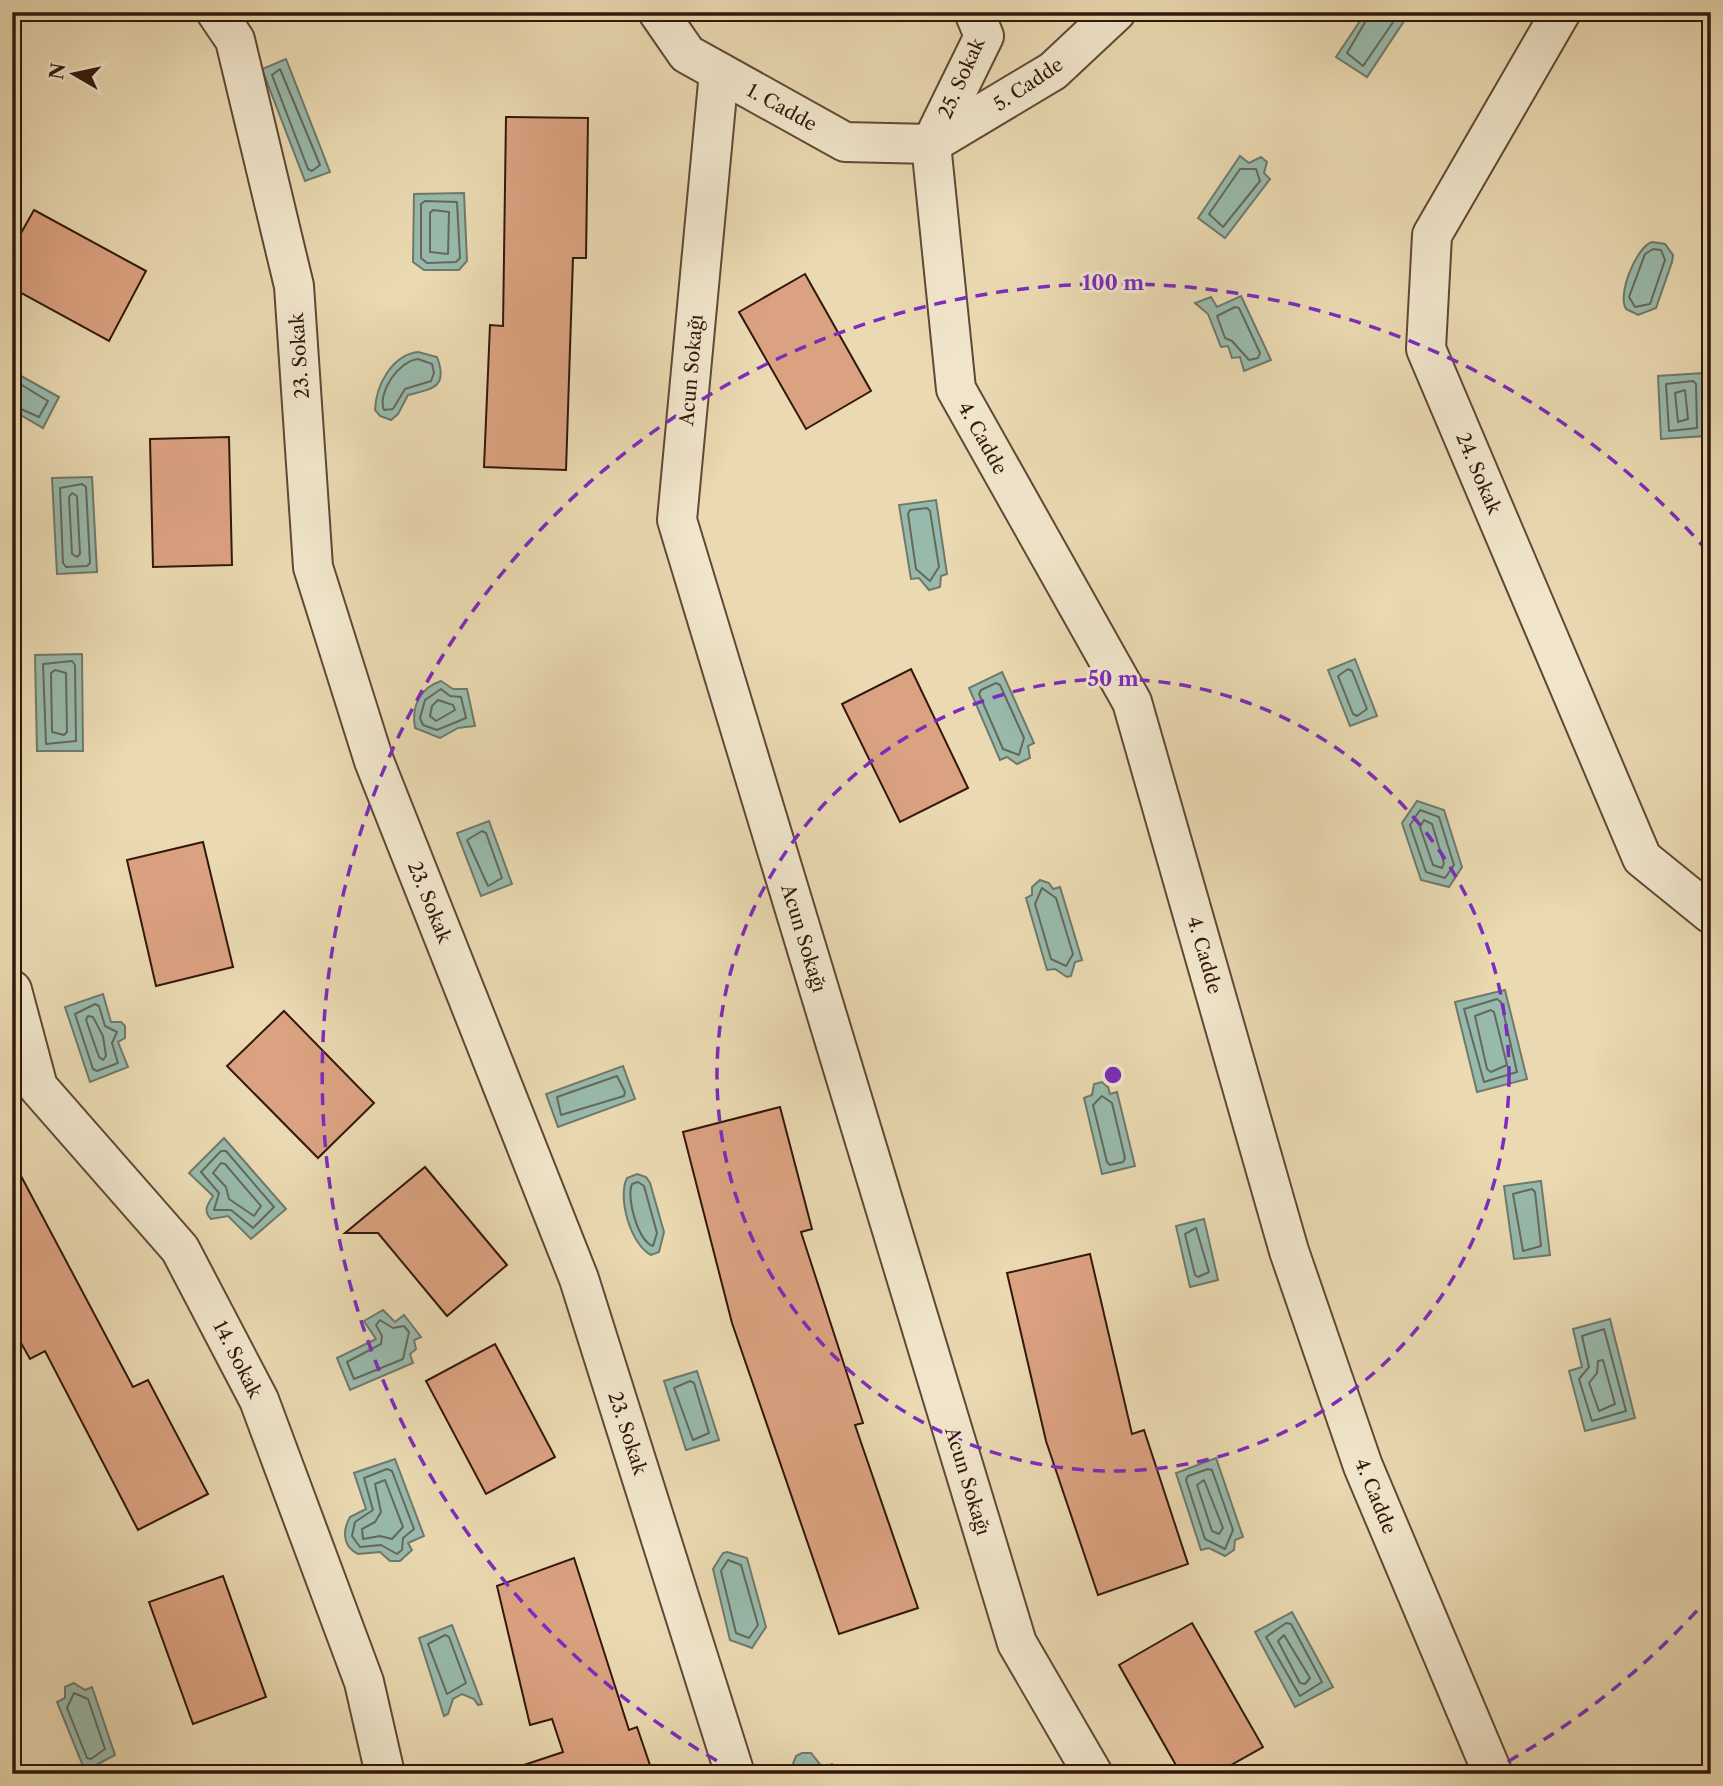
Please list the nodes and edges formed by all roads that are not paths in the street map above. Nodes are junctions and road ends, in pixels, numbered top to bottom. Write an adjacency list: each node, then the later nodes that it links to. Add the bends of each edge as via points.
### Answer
1 (216, 12): 11 (street, 23. Sokak, via 235,40 294,286 313,567 374,761 579,1279)
2 (658, 12): 6 (street, 1. Cadde, via 687,54)
3 (974, 12): 7 (street, 25. Sokak, via 984,36)
4 (1116, 12): 7 (street, 5. Cadde, via 1052,71)
5 (1562, 12): 8 (street, 24. Sokak, via 1433,235 1426,349 1642,858)
6 (719, 72): 7 (street, 1. Cadde, via 845,142); 12 (street, Acun Sokağı, via 677,520 1017,1643)
7 (932, 144): 13 (street, 4. Cadde, via 956,389 1132,702 1289,1251 1363,1466)
8 (1711, 914)
9 (12, 990): 10 (street, 14. Sokak, via 38,1087 180,1248 259,1400 364,1682)
10 (385, 1774)
11 (735, 1774)
12 (1093, 1774)
13 (1493, 1774)

